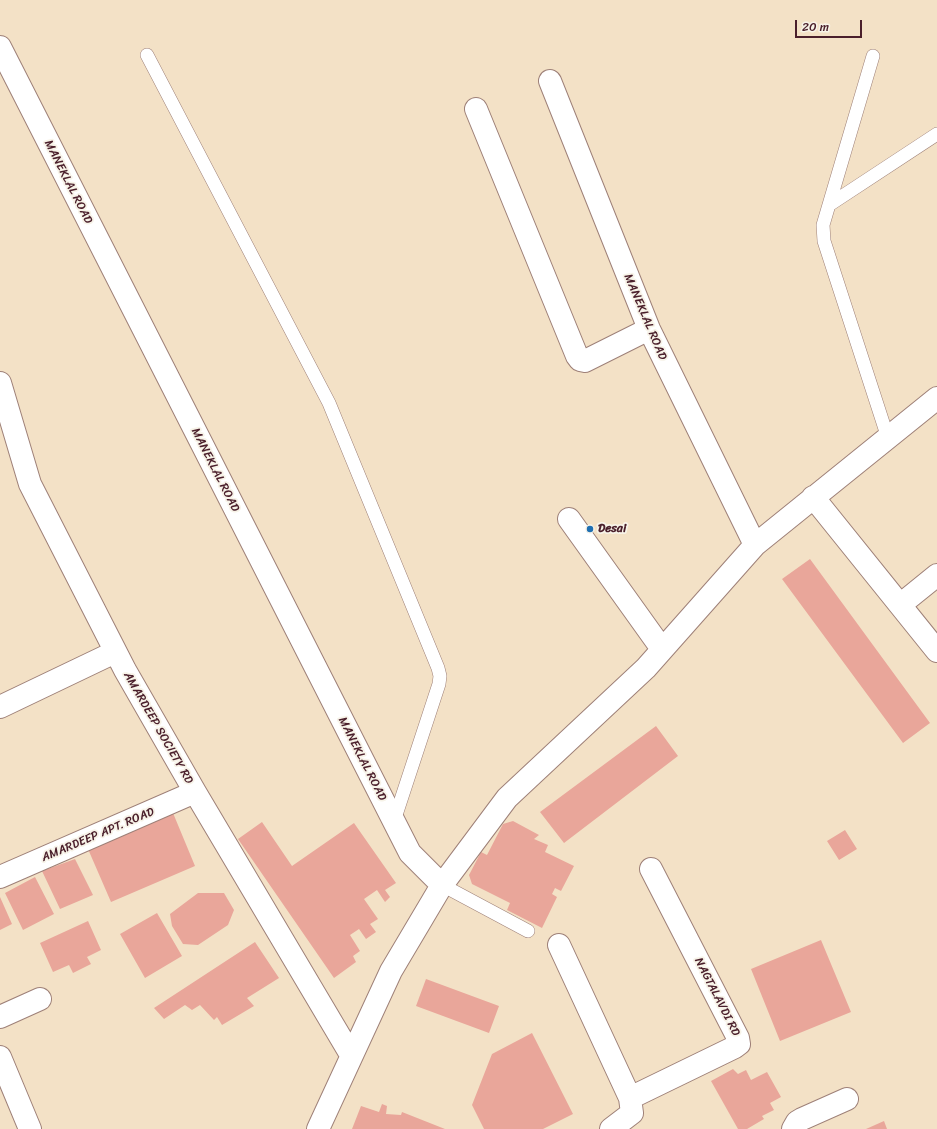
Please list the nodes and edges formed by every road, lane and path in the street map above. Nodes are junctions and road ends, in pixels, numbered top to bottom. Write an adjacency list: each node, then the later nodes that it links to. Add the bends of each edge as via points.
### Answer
1 (0, 48): 22 (street, MANEKLAL ROAD)
2 (147, 55): 22 (lane, via 330,404 438,668 439,684)
3 (873, 56): 7 (lane)
4 (550, 81): 8 (street, MANEKLAL ROAD)
5 (476, 110): 8 (street, via 580,360 585,361)
6 (937, 134): 7 (lane)
7 (829, 205): 11 (lane, via 823,226 824,241)
8 (649, 329): 14 (street, MANEKLAL ROAD)
9 (0, 383): 19 (street, AMARDEEP SOCIETY RD, via 30,484)
10 (937, 398): 11 (street)
11 (888, 438): 12 (street)
12 (813, 497): 14 (street); 16 (street)
13 (569, 519): 17 (street)
14 (755, 546): 17 (street)
15 (937, 575): 16 (street)
16 (900, 605): 18 (street)
17 (662, 649): 25 (street, via 646,668 507,798)
18 (937, 651)
19 (115, 652): 20 (street); 21 (street, AMARDEEP SOCIETY RD)
20 (0, 707)
21 (195, 792): 24 (street, AMARDEEP APT. ROAD); 30 (street, AMARDEEP SOCIETY RD)
22 (394, 820): 25 (street, MANEKLAL ROAD, via 410,853)
23 (651, 869): 32 (street, NAGTALAVDI RD, via 739,1044)
24 (0, 877)
25 (442, 885): 26 (lane); 30 (street, via 391,971)
26 (528, 931)
27 (559, 945): 32 (street)
28 (40, 999): 29 (street)
29 (0, 1016)
30 (351, 1055): 35 (street)
31 (0, 1057): 34 (street)
32 (630, 1098): 36 (street, via 632,1113)
33 (847, 1099): 37 (street, via 802,1119)
34 (30, 1129)
35 (318, 1129)
36 (611, 1129)
37 (793, 1129)

